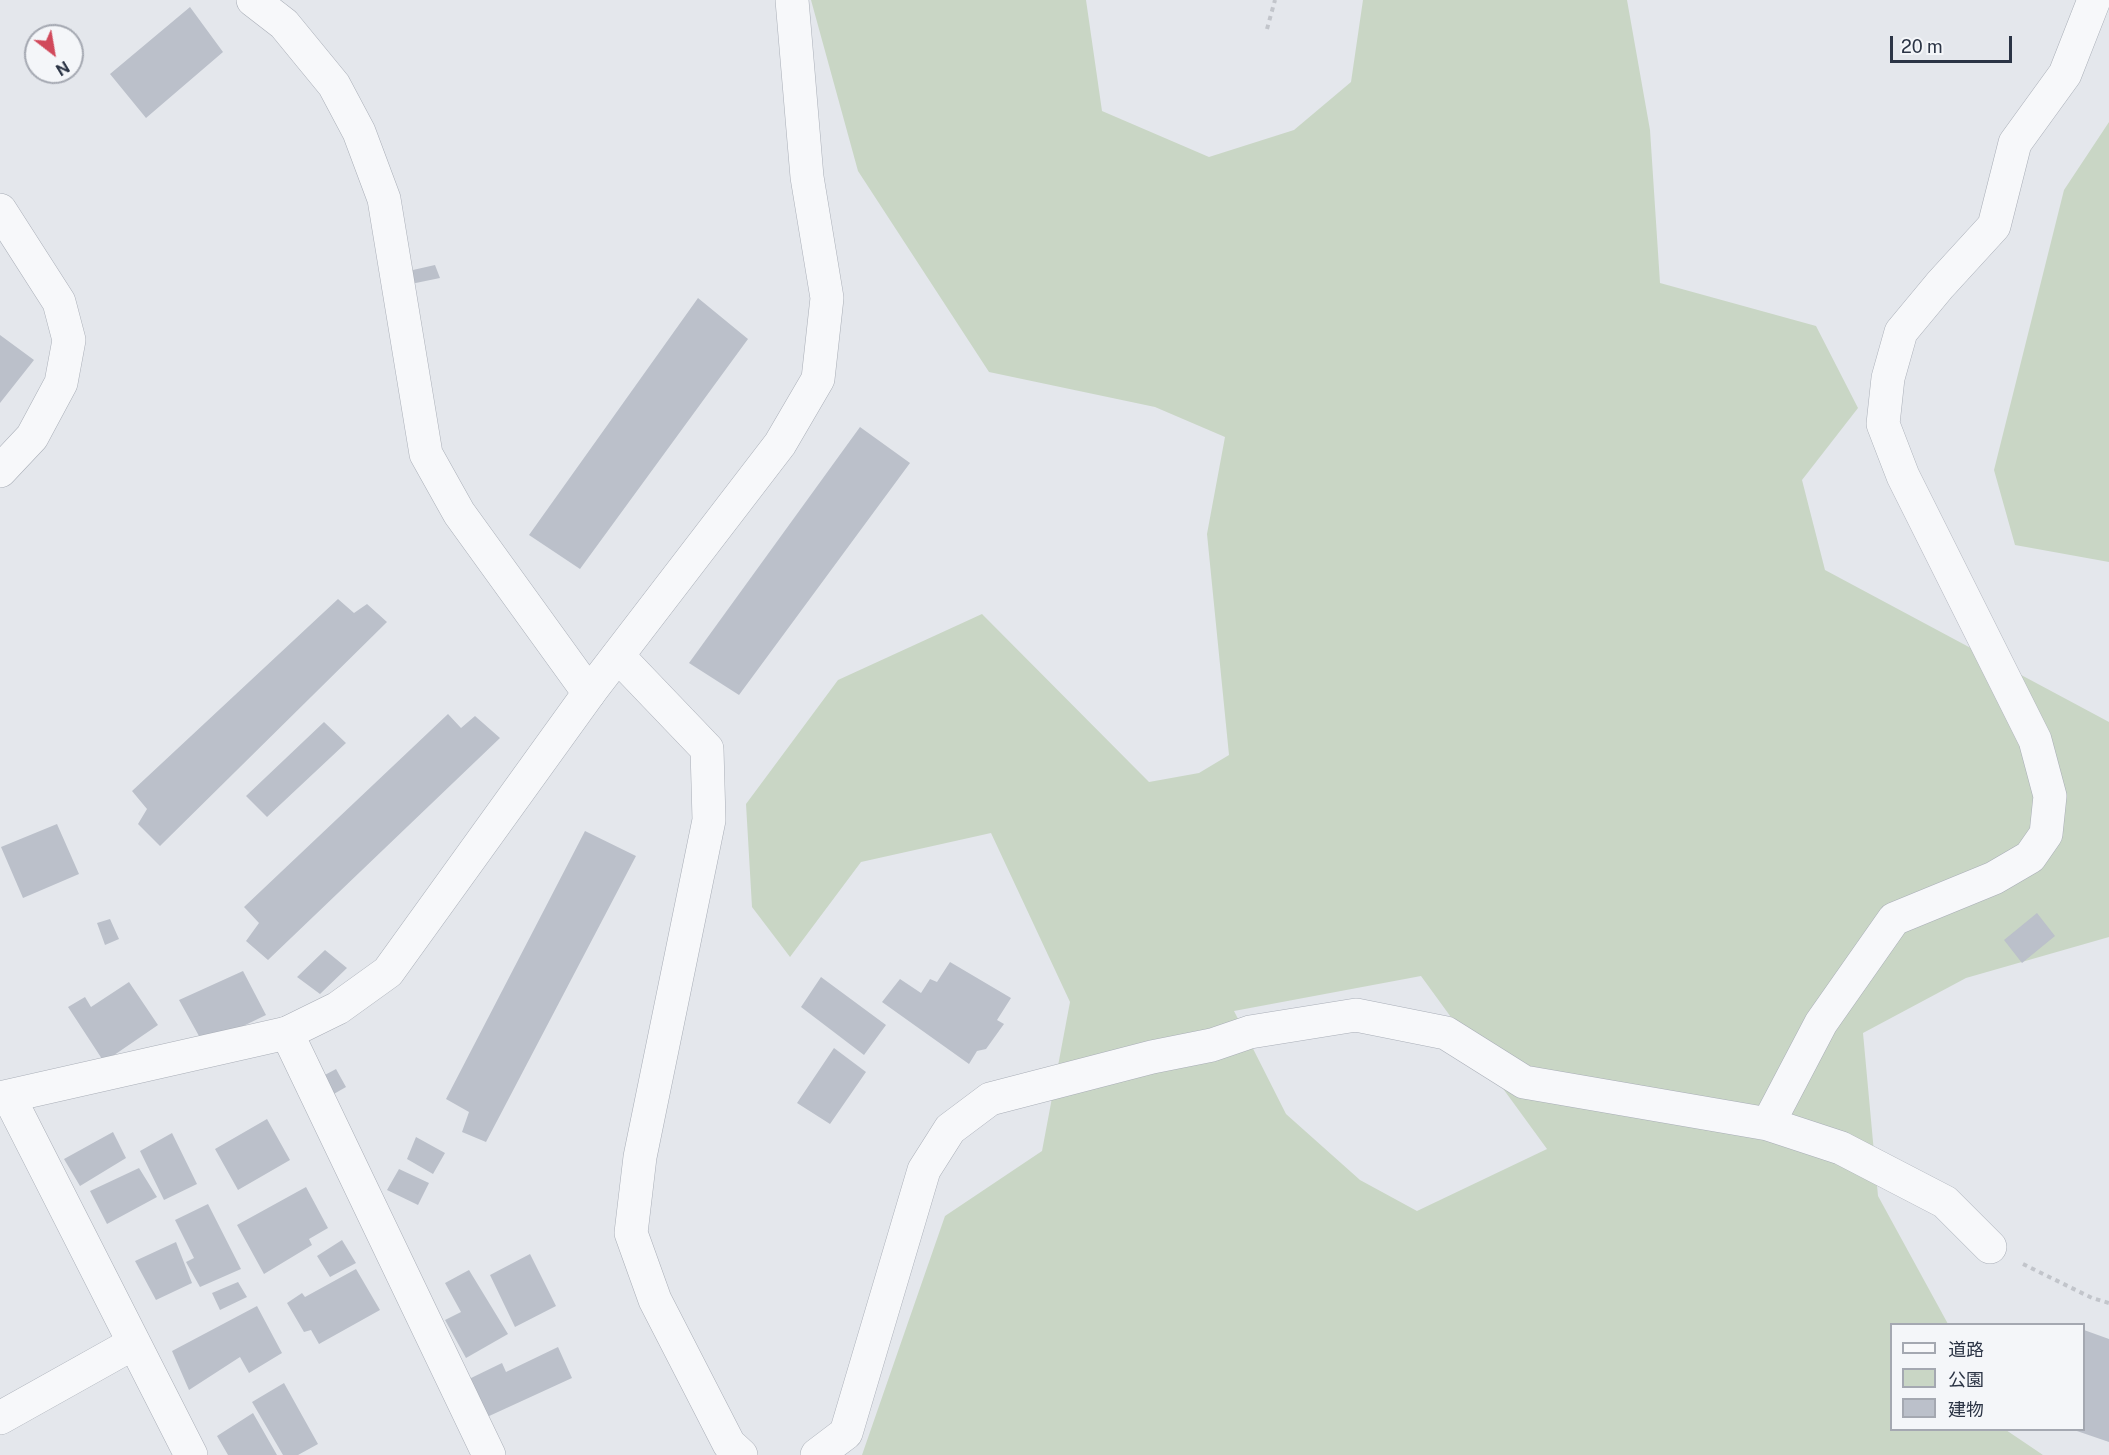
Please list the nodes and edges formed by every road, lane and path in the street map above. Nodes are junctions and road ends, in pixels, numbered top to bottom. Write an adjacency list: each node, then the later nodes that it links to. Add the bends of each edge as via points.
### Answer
1 (253, 0): 9 (street, via 284,24 334,85 359,132 384,199 426,454 459,513)
2 (792, 0): 8 (street, via 807,177 827,298 819,379 780,444)
3 (1275, 0): 5 (path)
4 (2094, 0): 12 (street, via 2065,74 2015,144 1994,226 1901,332 1888,378 1883,424 1903,476 2035,741 2050,796 2046,834 2030,857 1994,878 1894,919 1821,1023)
5 (1267, 29)
6 (0, 210): 7 (street, via 59,302 69,340 61,382 32,437)
7 (0, 471)
8 (618, 656): 9 (street); 19 (street, via 707,749 709,819 640,1157 632,1233 655,1300 729,1444)
9 (589, 693): 10 (street, via 388,972 338,1008)
10 (287, 1033): 11 (street); 18 (street)
11 (5, 1097): 15 (street)
12 (1768, 1124): 13 (street, via 1841,1148 1946,1202); 20 (street, via 1524,1082 1446,1033 1356,1016 1250,1032 1212,1045 990,1099 950,1129 924,1170 846,1433)
13 (1990, 1247): 14 (path)
14 (2109, 1303)
15 (134, 1343): 16 (street); 17 (street)
16 (0, 1418)
17 (191, 1455)
18 (489, 1455)
19 (741, 1455)
20 (817, 1455)

